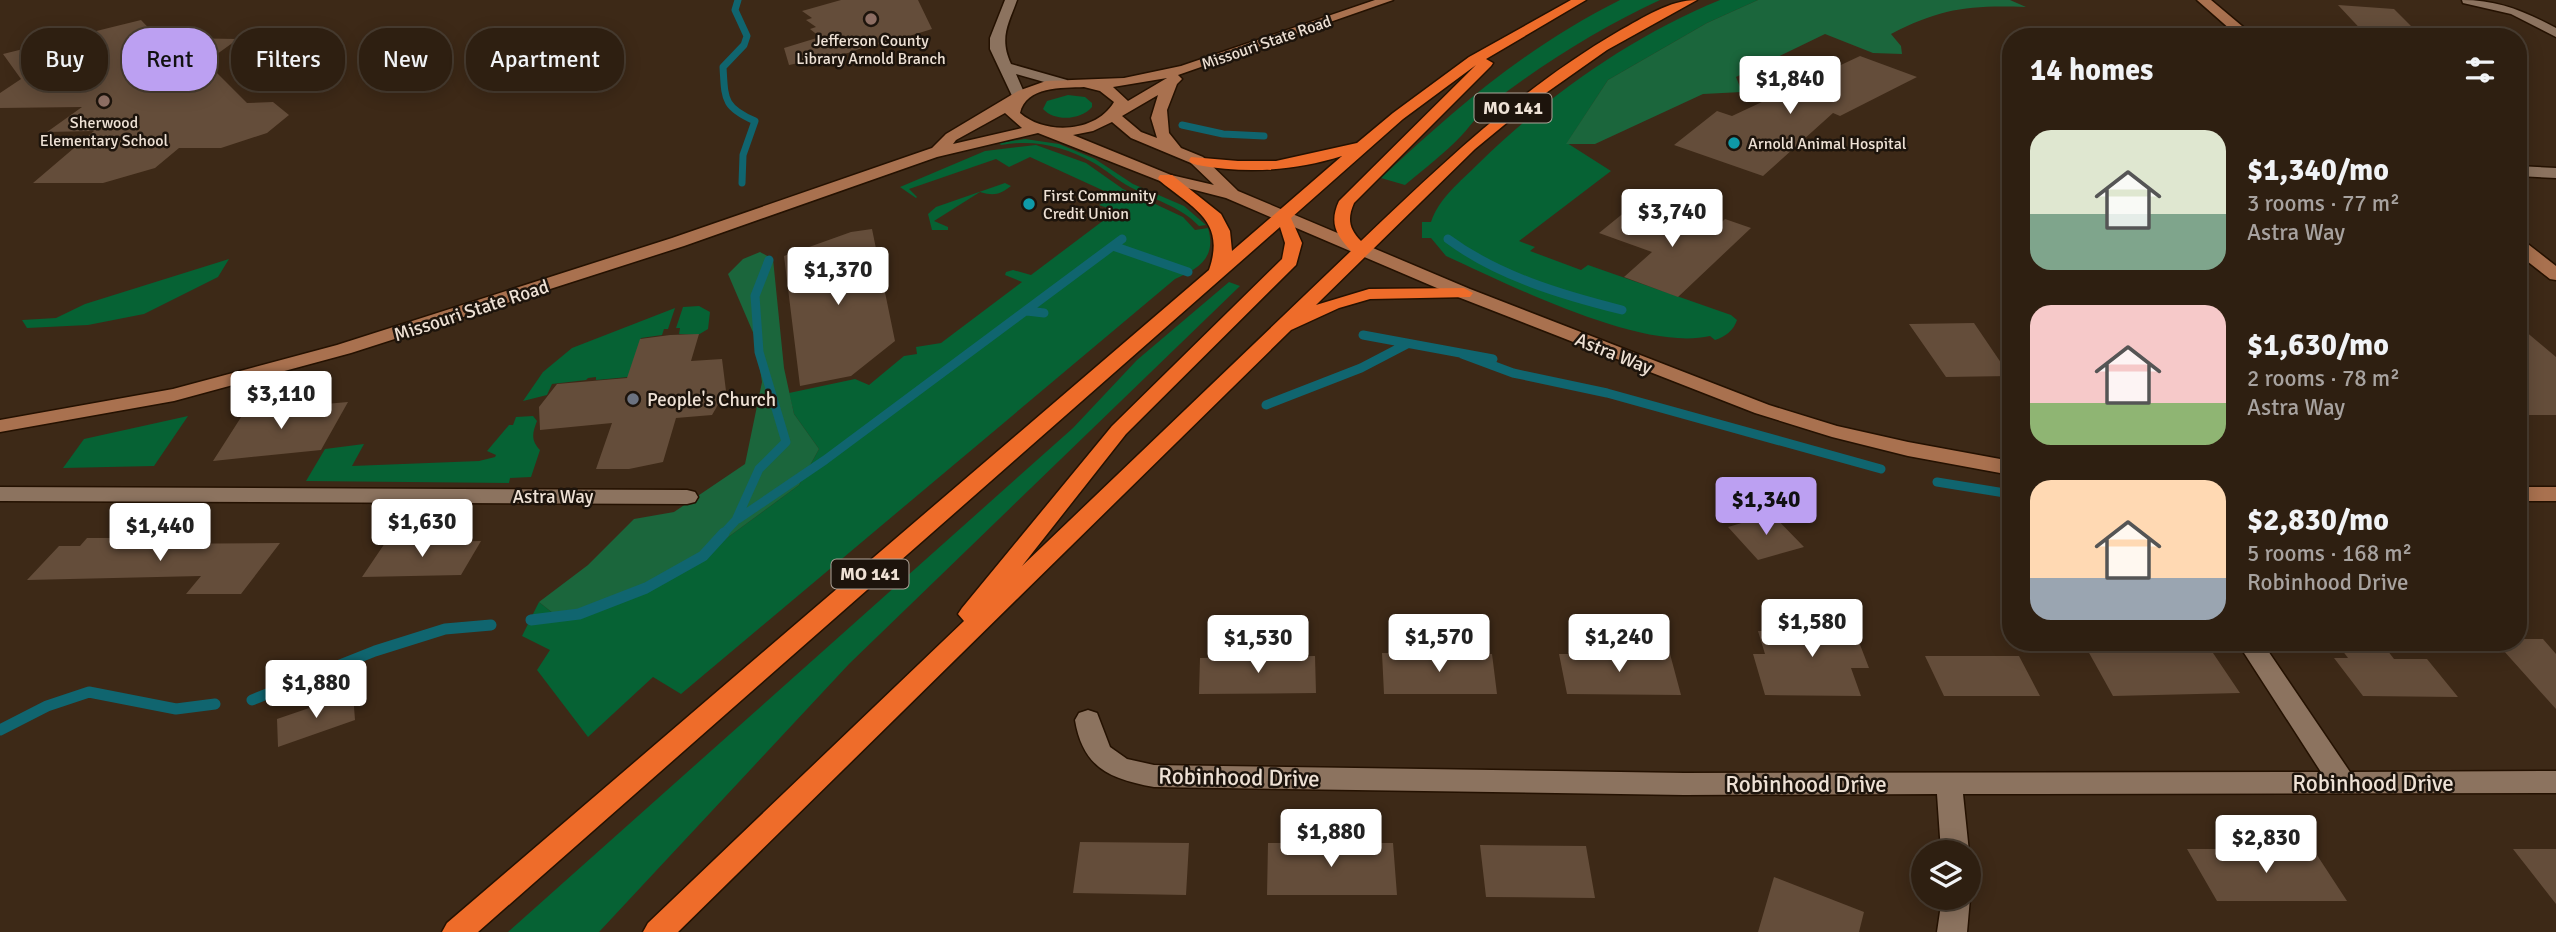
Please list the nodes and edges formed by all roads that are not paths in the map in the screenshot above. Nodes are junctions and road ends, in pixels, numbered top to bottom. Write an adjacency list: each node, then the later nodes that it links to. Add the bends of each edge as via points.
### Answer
1 (1011, 0): 10 (street, via 997,38)
2 (1387, 0): 11 (street, Missouri State Road)
3 (1580, 0): 9 (highway, MO 141)
4 (1691, 0): 27 (highway, MO 141, via 1624,33 1545,83)
5 (2203, 0): 7 (street)
6 (2468, 0): 8 (street, via 2515,11)
7 (2237, 28)
8 (2556, 33)
9 (1514, 35): 18 (highway, MO 141, via 1438,85); 27 (highway, via 1347,201 1340,214 1341,226)
10 (1006, 67): 12 (street); 15 (street)
11 (1184, 70): 13 (street, Missouri State Road, via 1139,80); 14 (street, Missouri State Road)
12 (1062, 83): 13 (street, Missouri State Road); 15 (street, Missouri State Road, via 1035,88)
13 (1084, 83): 16 (street, Astra Way, via 1115,93 1121,102)
14 (1170, 83): 16 (street, Missouri State Road); 19 (street, via 1157,125 1161,137)
15 (1017, 99): 17 (street, Astra Way, via 1012,114 1016,120); 20 (street, Missouri State Road)
16 (1116, 114): 17 (street, Missouri State Road, via 1091,127); 19 (street, Astra Way, via 1136,135)
17 (1043, 130): 20 (street, Missouri State Road); 24 (street, Astra Way)
18 (1365, 143): 21 (highway, via 1290,166 1243,167); 26 (highway, MO 141)
19 (1174, 149): 21 (street, Astra Way)
20 (932, 153): 33 (street, Missouri State Road, via 678,242 344,349 174,395)
21 (1196, 159): 25 (street, Astra Way)
22 (2527, 171): 23 (street)
23 (2556, 173)
24 (1166, 178): 25 (street, Astra Way); 29 (highway, via 1220,226 1224,252)
25 (1232, 194): 26 (street, Astra Way)
26 (1281, 215): 27 (street, Astra Way); 29 (highway, MO 141); 40 (highway, via 1293,237 1290,261 1119,430)
27 (1360, 250): 31 (street, Astra Way); 32 (highway, MO 141)
28 (2527, 252): 30 (street)
29 (1218, 270): 47 (highway, MO 141)
30 (2556, 275)
31 (1464, 293): 32 (highway, via 1369,294 1333,304); 34 (street, Astra Way, via 1703,388 1797,420 1908,449)
32 (1275, 334): 40 (highway, MO 141)
33 (0, 426)
34 (2002, 466)
35 (0, 494): 38 (street, Astra Way)
36 (2527, 494): 37 (street)
37 (2556, 494)
38 (687, 497)
39 (2255, 651): 44 (street)
40 (907, 691): 48 (highway, MO 141)
41 (1088, 720): 43 (street, Robinhood Drive, via 1089,736 1114,766 1154,776)
42 (2556, 782): 44 (street, Robinhood Drive)
43 (1949, 783): 44 (street, Robinhood Drive); 45 (street)
44 (2343, 783)
45 (1954, 840)
46 (1955, 910): 49 (street)
47 (457, 932)
48 (658, 932)
49 (1952, 932)

